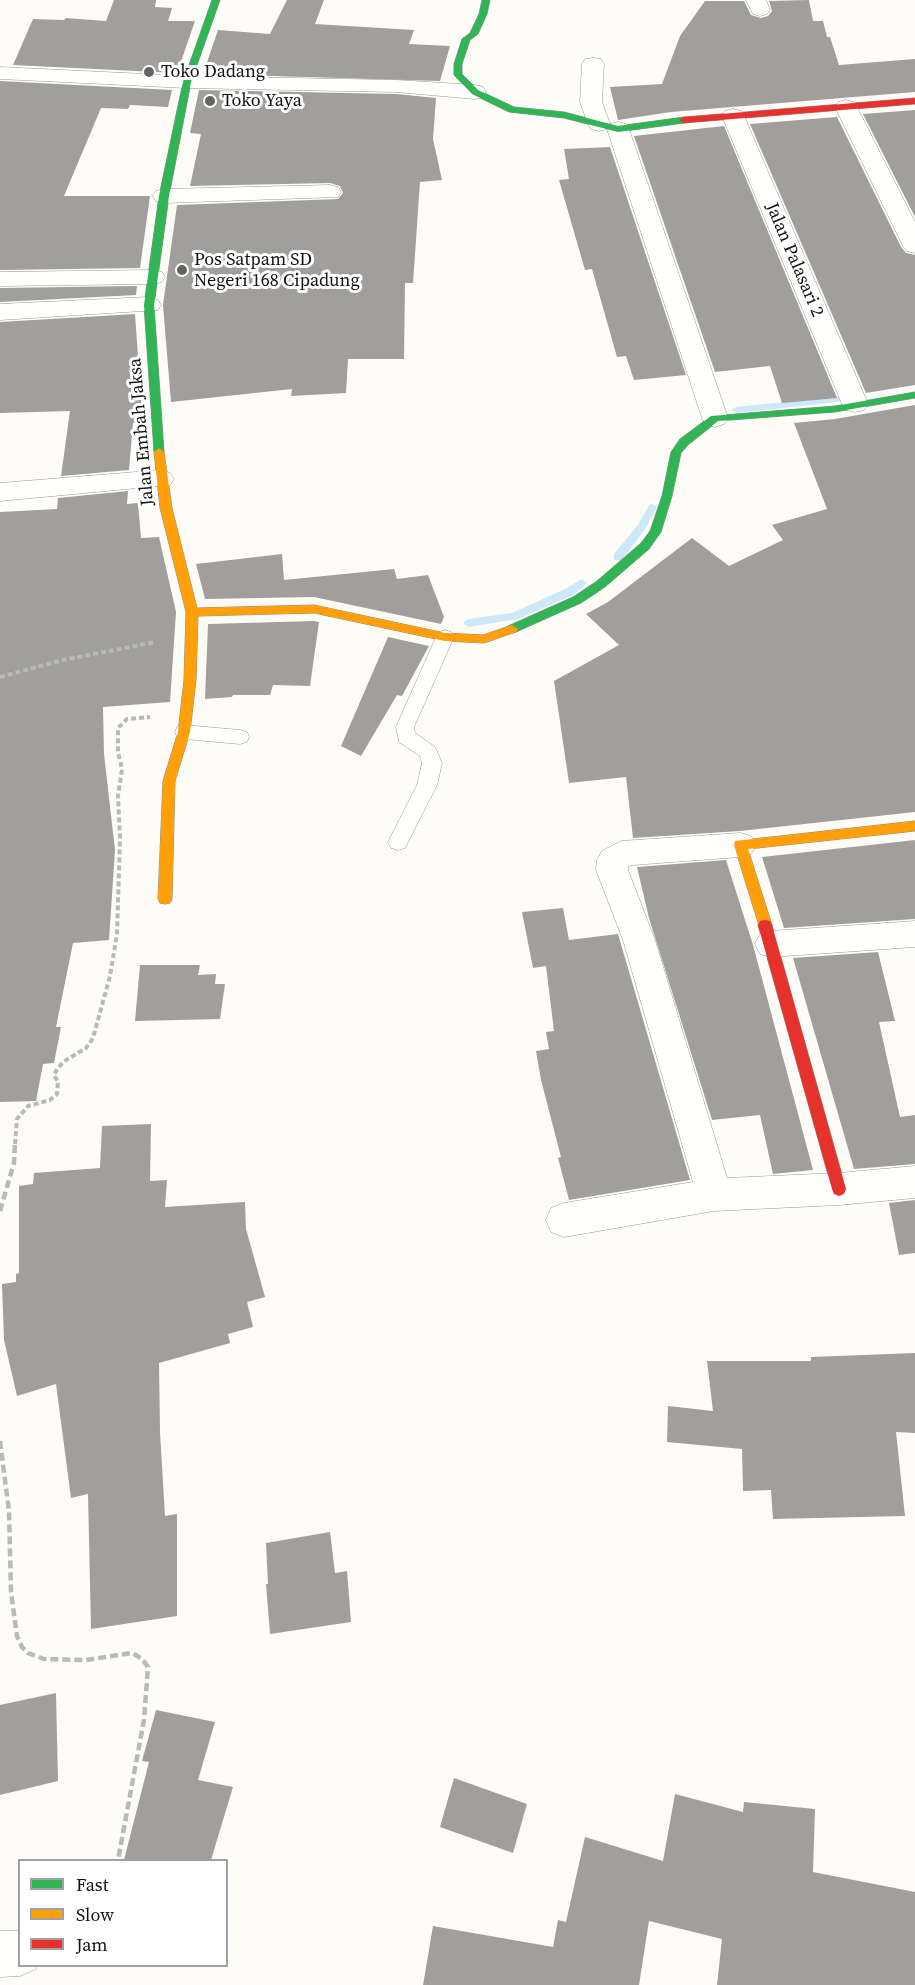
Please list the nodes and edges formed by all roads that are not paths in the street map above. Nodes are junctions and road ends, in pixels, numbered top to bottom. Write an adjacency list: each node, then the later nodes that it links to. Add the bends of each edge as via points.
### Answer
1 (216, 0): 5 (street, Jalan Embah Jaksa)
2 (486, 0): 6 (street, via 458,64 458,75)
3 (593, 64): 10 (street, via 591,102)
4 (0, 73): 5 (street)
5 (187, 82): 6 (street, via 396,86); 12 (street, Jalan Embah Jaksa)
6 (475, 92): 10 (street, via 512,110 564,115)
7 (915, 101): 8 (street)
8 (846, 107): 9 (street); 13 (street)
9 (733, 116): 10 (street); 19 (street, Jalan Palasari 2)
10 (608, 127): 20 (street)
11 (330, 192): 12 (street)
12 (164, 196): 14 (street, Jalan Embah Jaksa)
13 (915, 246)
14 (153, 277): 15 (street); 16 (street, Jalan Embah Jaksa)
15 (0, 279)
16 (149, 306): 17 (street); 21 (street, Jalan Embah Jaksa)
17 (0, 312)
18 (915, 395): 19 (street)
19 (855, 404): 20 (street)
20 (715, 418): 24 (street, via 676,452 655,532 645,546 601,584 577,600 506,632 484,639)
21 (161, 479): 22 (street); 23 (street, Jalan Embah Jaksa)
22 (0, 492)
23 (192, 612): 24 (street, via 314,609); 25 (street, Jalan Embah Jaksa)
24 (446, 637): 28 (lane, via 405,727 405,737 428,752 432,763 427,785)
25 (184, 732): 26 (lane); 30 (street, Jalan Embah Jaksa, via 169,782)
26 (240, 737)
27 (915, 826): 29 (street)
28 (398, 842)
29 (740, 845): 32 (street); 35 (street, via 621,854 613,860 612,870 639,940)
30 (165, 899)
31 (915, 934): 32 (street)
32 (771, 944): 34 (street)
33 (915, 1182): 34 (street)
34 (838, 1189): 35 (street)
35 (714, 1195): 36 (street)
36 (564, 1221)
37 (18, 1953): 38 (street)
38 (0, 1954)

